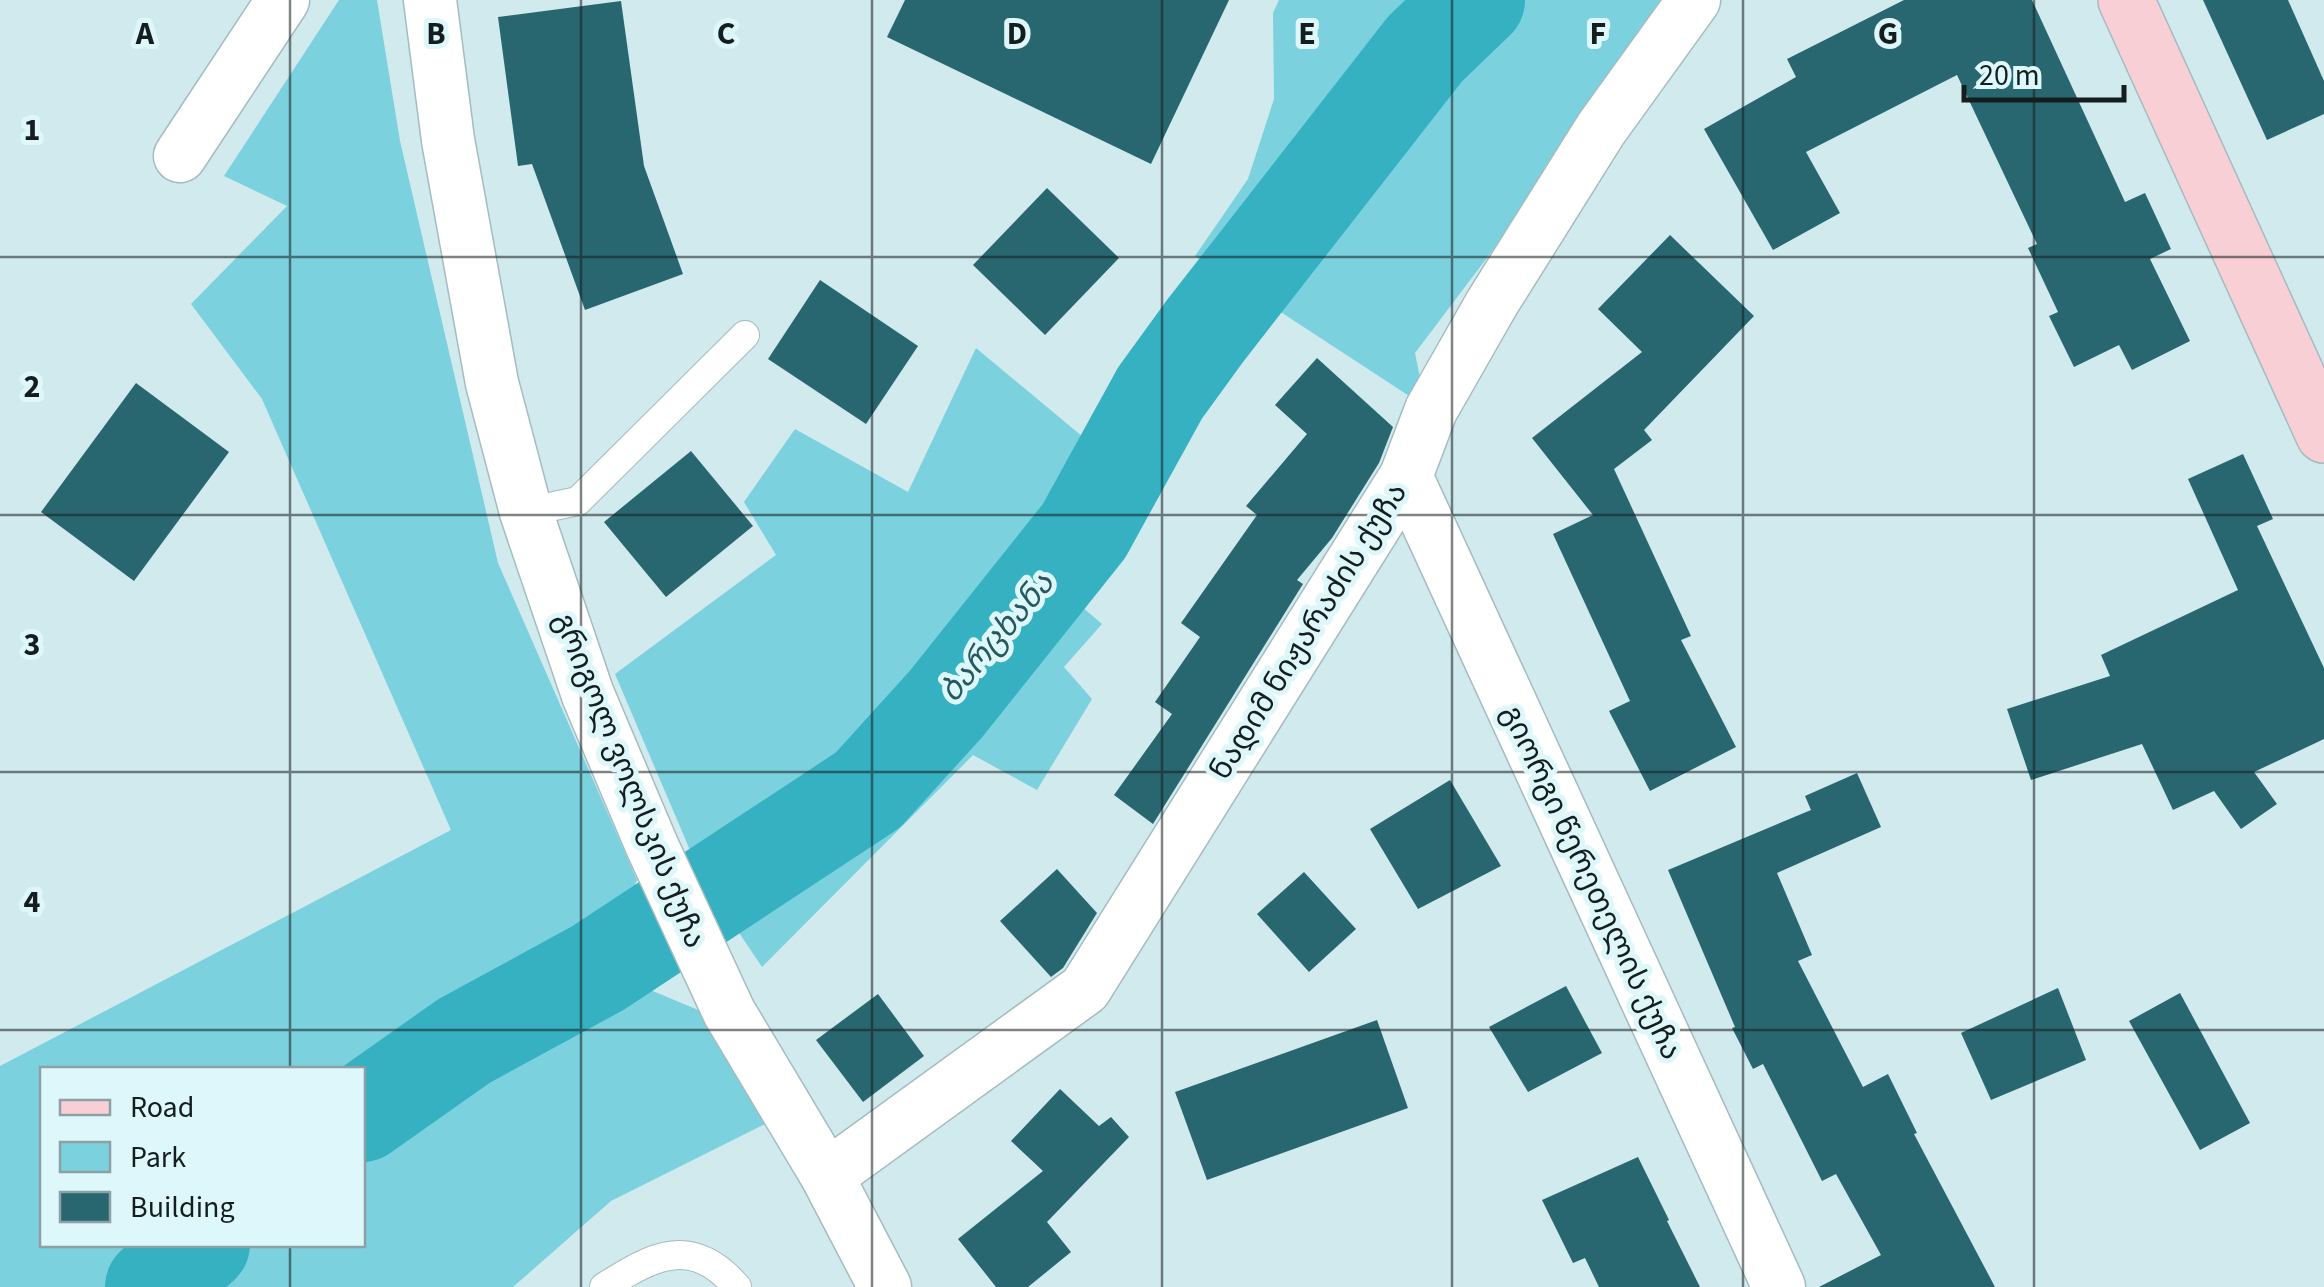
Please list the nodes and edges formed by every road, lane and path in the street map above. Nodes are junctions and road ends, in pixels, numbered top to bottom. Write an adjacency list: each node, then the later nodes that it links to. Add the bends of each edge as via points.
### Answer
1 (283, 0): 5 (street)
2 (430, 0): 9 (street, გრიგოლ ვოლსკის ქუჩა, via 492,383)
3 (1694, 0): 8 (street, ნადიმ ნიჟარაძის ქუჩა, via 1602,128 1492,304 1431,410)
4 (2126, 0): 7 (main road)
5 (180, 156)
6 (744, 335): 9 (lane, via 578,501)
7 (2324, 435)
8 (1406, 476): 10 (street, ნადიმ ნიჟარაძის ქუჩა, via 1085,988); 14 (street, გიორგი წერეთელის ქუჩა)
9 (526, 512): 10 (street, გრიგოლ ვოლსკის ქუჩა, via 588,695 652,846 728,1012)
10 (827, 1176): 13 (street, გრიგოლ ვოლსკის ქუჩა)
11 (604, 1287): 12 (lane, via 643,1262 676,1254 718,1265)
12 (737, 1287)
13 (885, 1287)
14 (1779, 1287)

